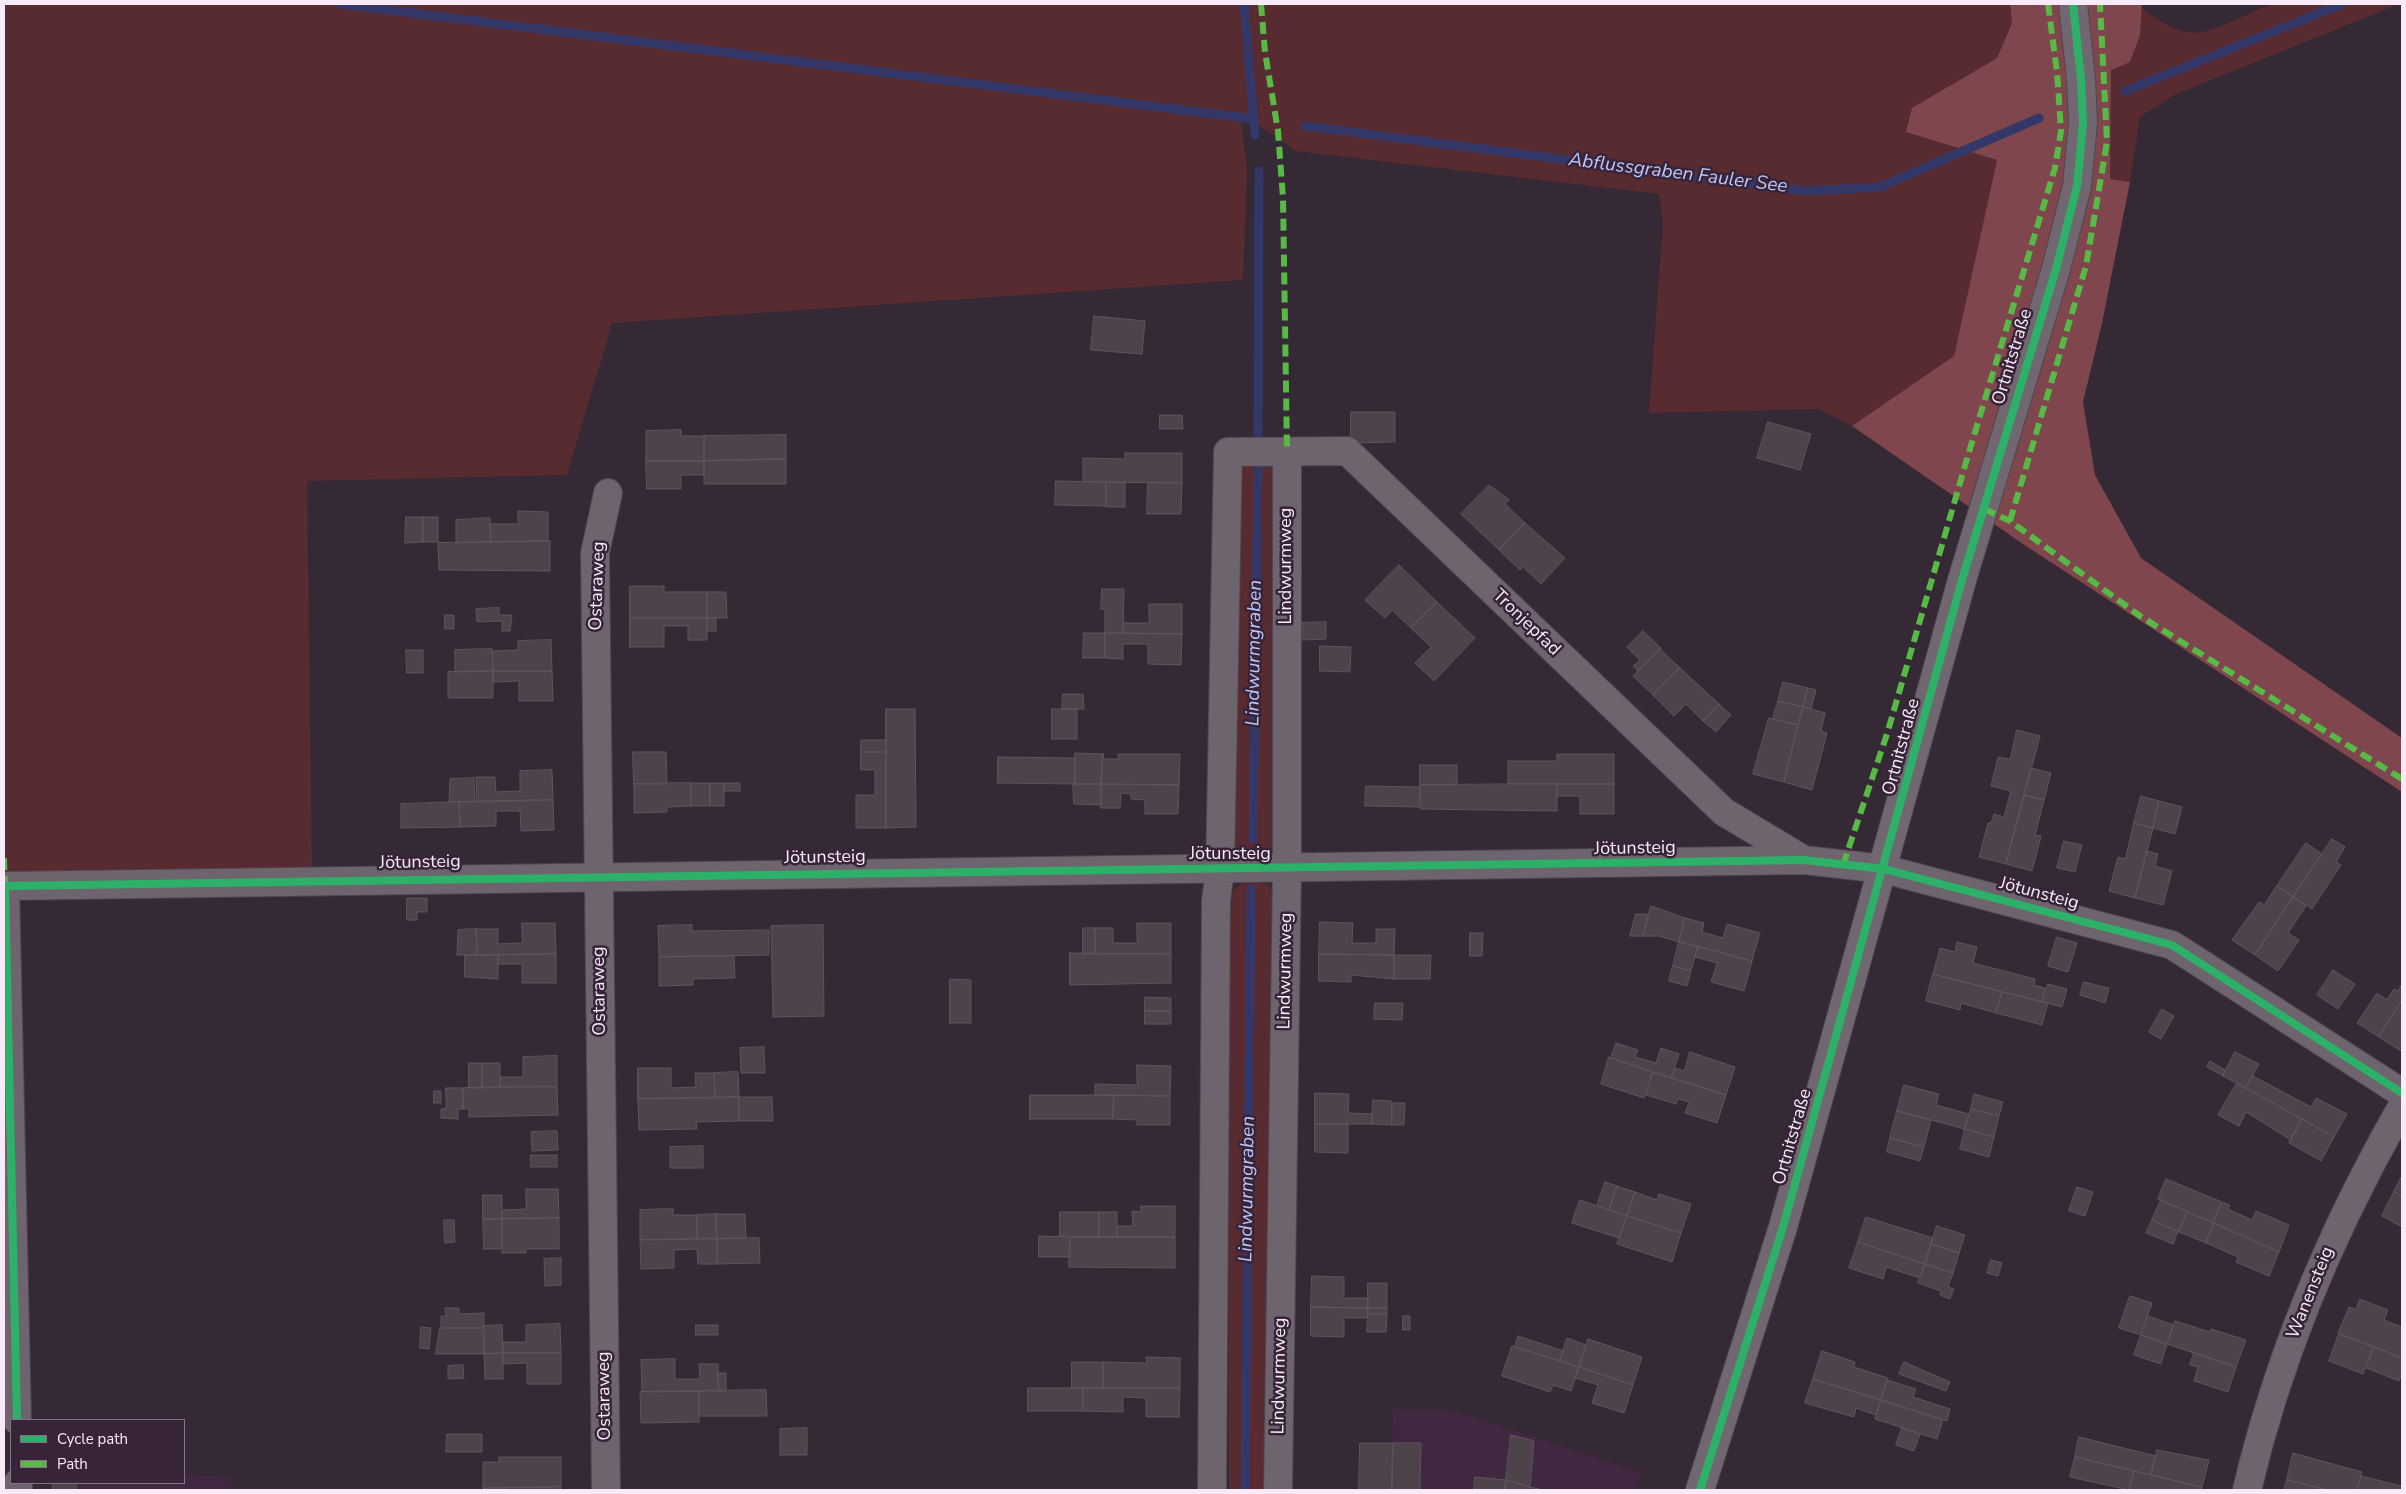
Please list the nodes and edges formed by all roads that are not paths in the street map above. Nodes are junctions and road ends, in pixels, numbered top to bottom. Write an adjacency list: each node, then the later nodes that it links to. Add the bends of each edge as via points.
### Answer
1 (2073, 4): 5 (street, Ortnitstraße, via 2083,123 2077,186 2056,269 1962,580)
2 (1288, 451): 4 (street, Tronjepfad, via 1347,452 1724,812); 6 (street, Tronjepfad, via 1228,452); 7 (street, Lindwurmweg)
3 (608, 493): 8 (street, Ostaraweg, via 595,553)
4 (1804, 860): 5 (street, Jötunsteig); 7 (street, Jötunsteig)
5 (1884, 869): 10 (street, Jötunsteig, via 2172,945); 16 (street, Ortnitstraße, via 1783,1227)
6 (1220, 870): 7 (street, Jötunsteig); 8 (street, Jötunsteig); 14 (street, via 1216,921)
7 (1287, 870): 15 (street, Lindwurmweg)
8 (598, 875): 9 (street, Jötunsteig); 13 (street, Ostaraweg)
9 (5, 886): 12 (street)
10 (2402, 1093)
11 (2402, 1107): 17 (street, Wanensteig, via 2328,1249 2296,1324 2258,1440)
12 (17, 1419)
13 (606, 1490)
14 (1212, 1490)
15 (1278, 1490)
16 (1700, 1490)
17 (2247, 1490)

